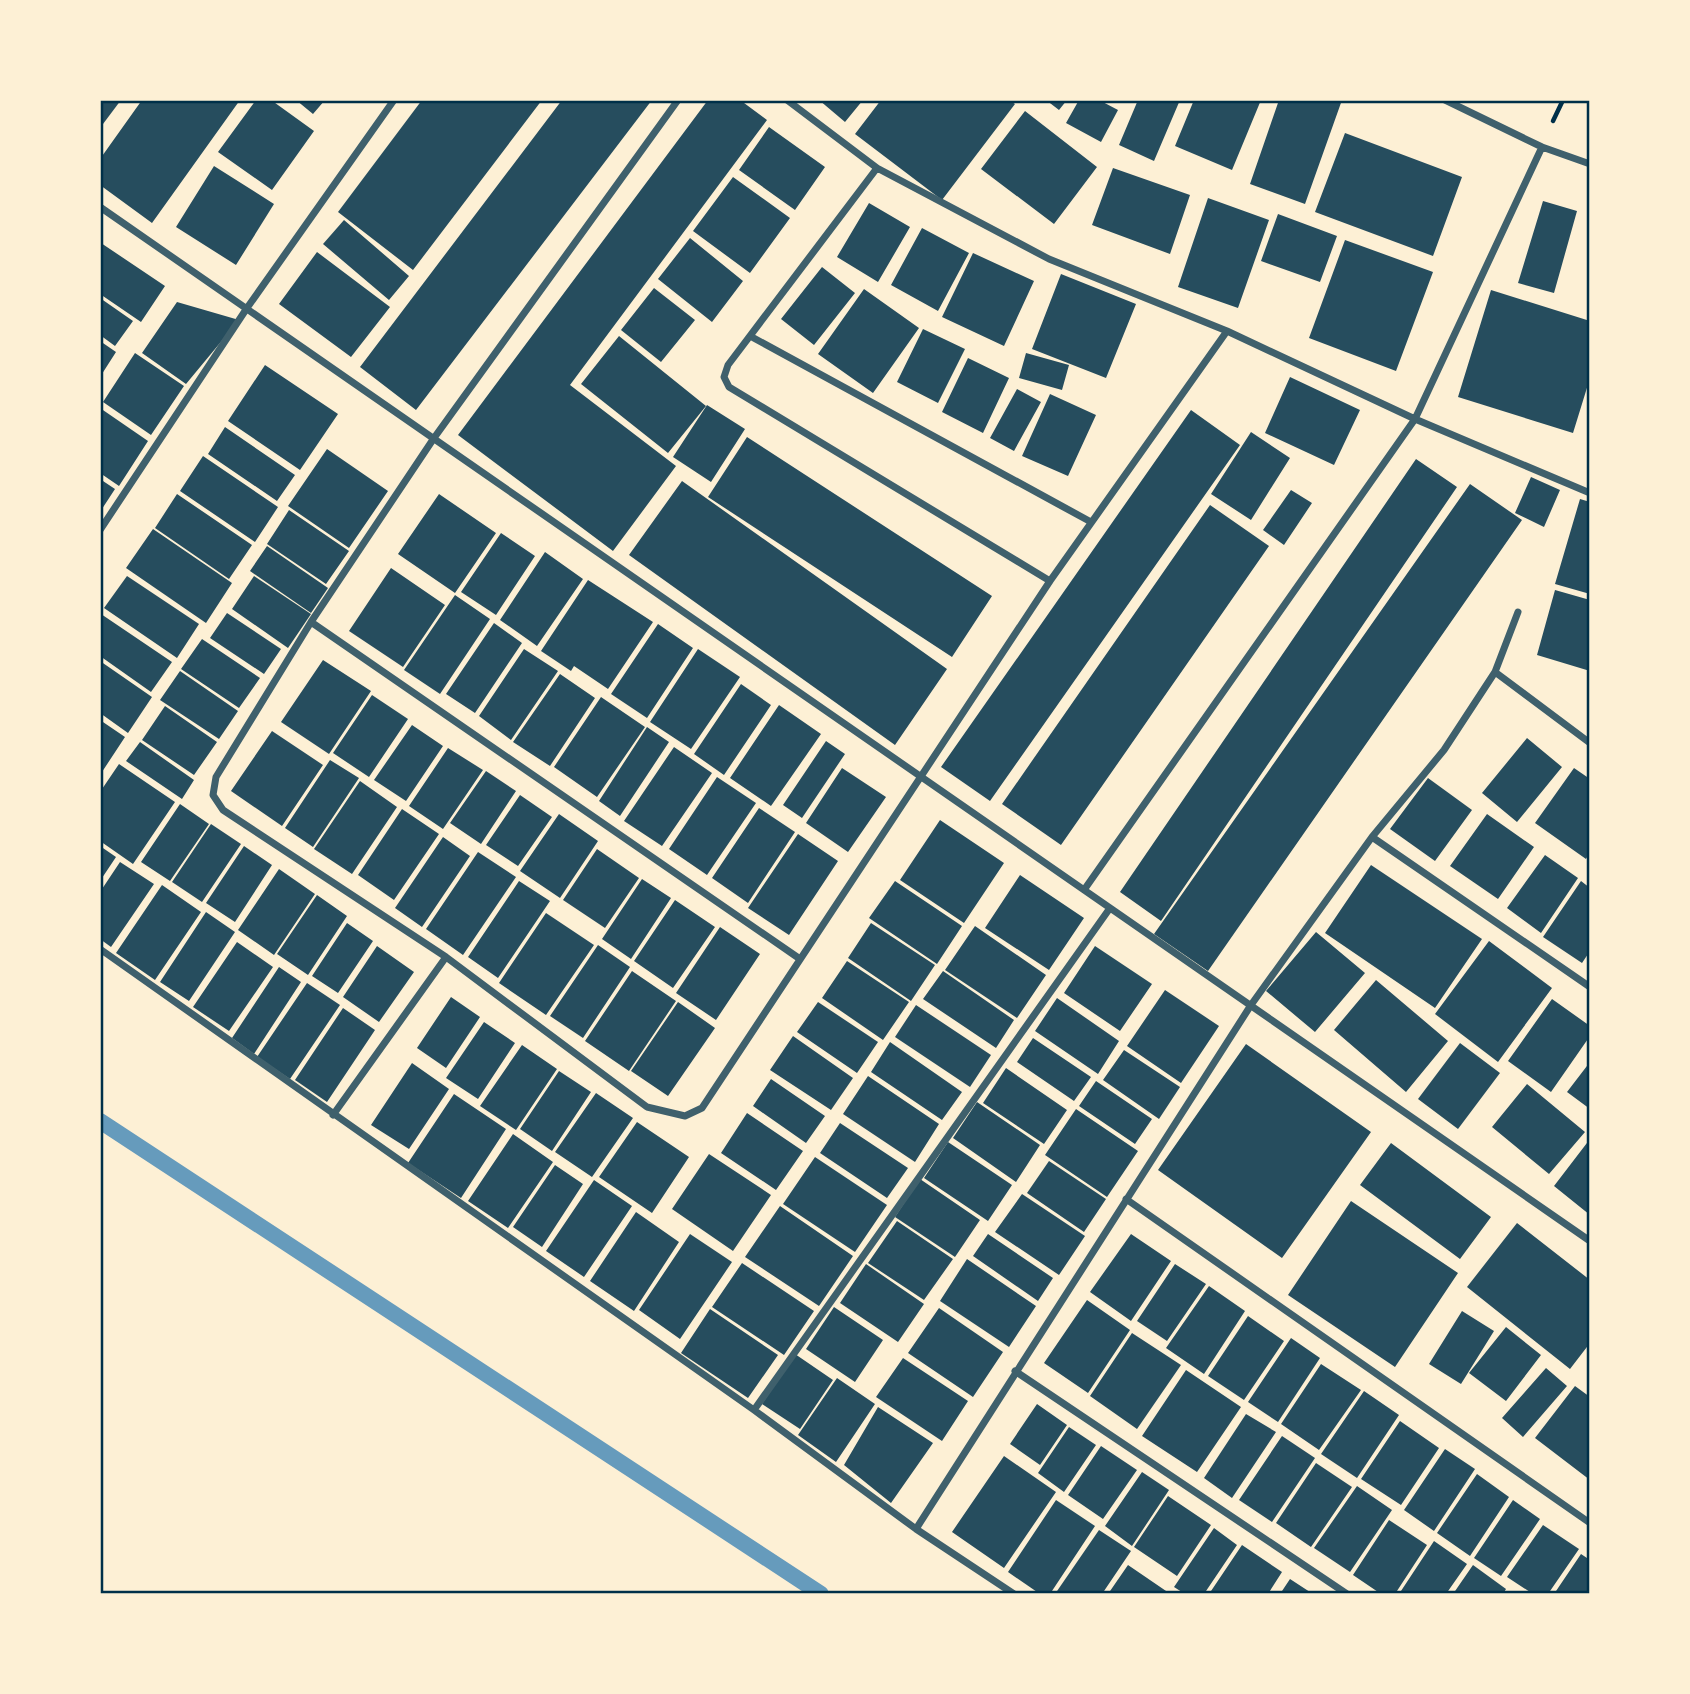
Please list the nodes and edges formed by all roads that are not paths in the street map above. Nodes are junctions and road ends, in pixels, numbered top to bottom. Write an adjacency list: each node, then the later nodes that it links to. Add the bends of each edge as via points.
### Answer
1 (394, 100): 9 (street)
2 (678, 100): 13 (street)
3 (787, 100): 7 (street)
4 (1445, 100): 5 (street)
5 (1542, 147): 6 (street); 12 (street)
6 (1590, 164)
7 (877, 168): 10 (street, via 1049,259); 11 (street)
8 (100, 207): 9 (street)
9 (247, 308): 13 (street); 16 (street)
10 (1227, 331): 12 (street); 15 (street)
11 (750, 336): 15 (street); 17 (street, via 728,365 724,377 729,387)
12 (1415, 419): 14 (street); 24 (street)
13 (434, 438): 19 (street); 22 (street)
14 (1590, 493)
15 (1091, 522): 17 (street)
16 (100, 530)
17 (1050, 581): 22 (street)
18 (1518, 612): 20 (street)
19 (311, 622): 27 (street, via 216,777 213,794 223,810); 28 (street)
20 (1494, 672): 21 (street); 23 (street, via 1444,750)
21 (1590, 743)
22 (921, 777): 24 (street); 28 (street)
23 (1372, 837): 29 (street); 30 (street)
24 (1084, 890): 25 (street)
25 (1110, 908): 30 (street); 35 (street)
26 (100, 949): 31 (street)
27 (446, 957): 28 (street, via 647,1107 685,1116 702,1108); 31 (street)
28 (800, 960)
29 (1590, 987)
30 (1251, 1005): 32 (street); 33 (street)
31 (333, 1115): 35 (street)
32 (1126, 1199): 34 (street); 36 (street)
33 (1590, 1241)
34 (1015, 1371): 37 (street); 39 (street)
35 (754, 1409): 37 (street)
36 (1590, 1523)
37 (916, 1529): 38 (street)
38 (1014, 1594)
39 (1347, 1594)

